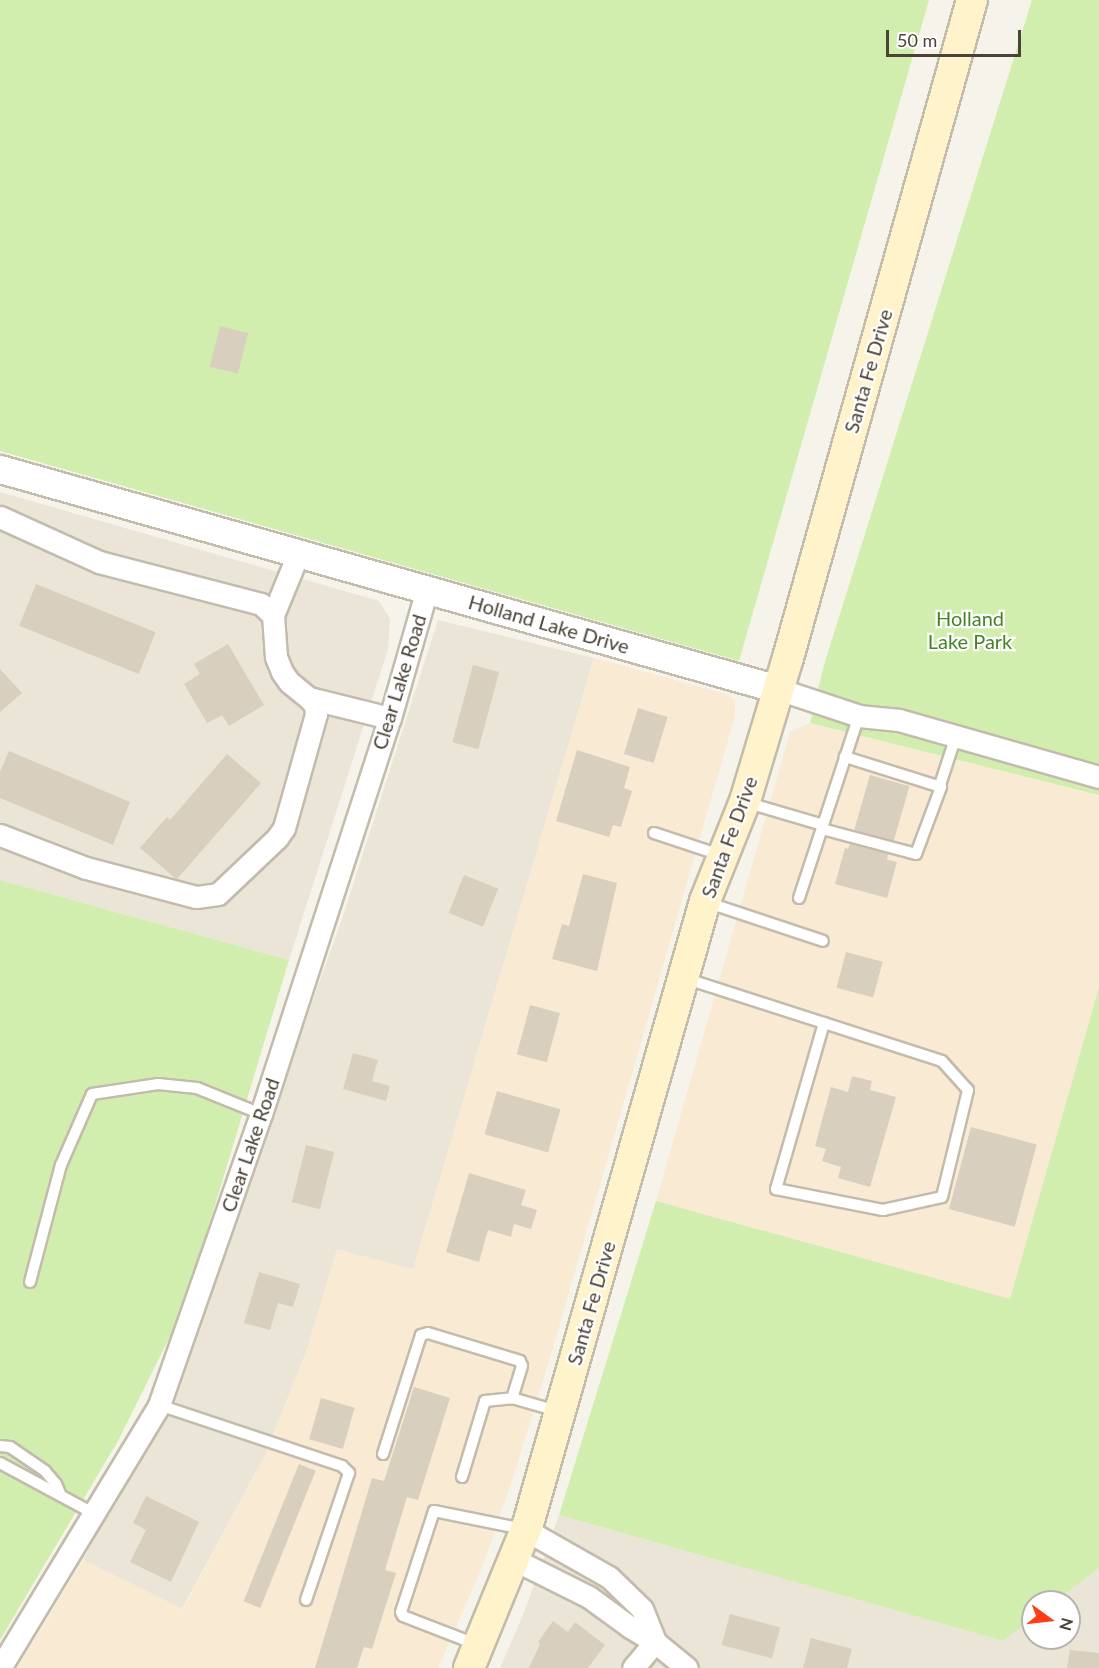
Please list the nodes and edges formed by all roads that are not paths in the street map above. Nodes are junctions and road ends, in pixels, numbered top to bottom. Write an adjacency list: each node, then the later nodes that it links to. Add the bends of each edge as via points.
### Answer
1 (972, 0): 7 (main road, Santa Fe Drive)
2 (0, 469): 4 (street, Holland Lake Drive)
3 (0, 517): 6 (street, via 99,562 251,600)
4 (298, 554): 5 (street, Holland Lake Drive); 6 (street)
5 (427, 589): 7 (street, Holland Lake Drive); 10 (street, Clear Lake Road)
6 (273, 615): 8 (street, via 276,657 282,672)
7 (778, 689): 9 (street, Holland Lake Drive); 15 (main road, Santa Fe Drive)
8 (309, 698): 10 (street); 18 (street, via 316,714 284,828 218,894 196,897 86,868)
9 (859, 716): 11 (street, Holland Lake Drive, via 899,720); 12 (lane)
10 (390, 718): 25 (street, Clear Lake Road)
11 (956, 736): 13 (street, Holland Lake Drive); 14 (lane)
12 (845, 757): 14 (lane); 16 (lane)
13 (1099, 777)
14 (940, 785): 16 (lane, via 916,855)
15 (745, 801): 16 (lane); 19 (main road, Santa Fe Drive)
16 (823, 827): 20 (lane)
17 (654, 833): 19 (lane)
18 (0, 835)
19 (723, 856): 21 (main road, Santa Fe Drive)
20 (799, 898)
21 (705, 902): 22 (lane); 23 (main road, Santa Fe Drive)
22 (823, 941)
23 (684, 978): 24 (lane); 29 (main road, Santa Fe Drive)
24 (824, 1023): 24 (lane, via 776,1189 883,1210 942,1197 968,1090 942,1061)
25 (261, 1114): 26 (lane, via 197,1088 158,1084 92,1094 61,1165); 28 (street, Clear Lake Road)
26 (30, 1282)
27 (512, 1398): 29 (lane); 31 (lane, via 522,1366 520,1361 428,1333 421,1335); 33 (lane, via 486,1401)
28 (159, 1405): 35 (street, Clear Lake Road); 38 (lane, via 342,1466 349,1473)
29 (560, 1412): 36 (main road, Santa Fe Drive)
30 (0, 1446): 34 (lane, via 10,1447 45,1471)
31 (383, 1454)
32 (0, 1463): 34 (lane)
33 (462, 1477)
34 (61, 1496): 35 (lane)
35 (93, 1513): 41 (street, Clear Lake Road)
36 (526, 1530): 37 (main road, Santa Fe Drive); 39 (street, via 609,1577 642,1609); 40 (lane, via 434,1511 401,1612)
37 (514, 1560): 39 (street, via 589,1597); 40 (main road, Santa Fe Drive)
38 (306, 1600)
39 (655, 1641): 42 (street); 43 (street)
40 (474, 1657)
41 (0, 1668)
42 (633, 1668)
43 (687, 1668)

